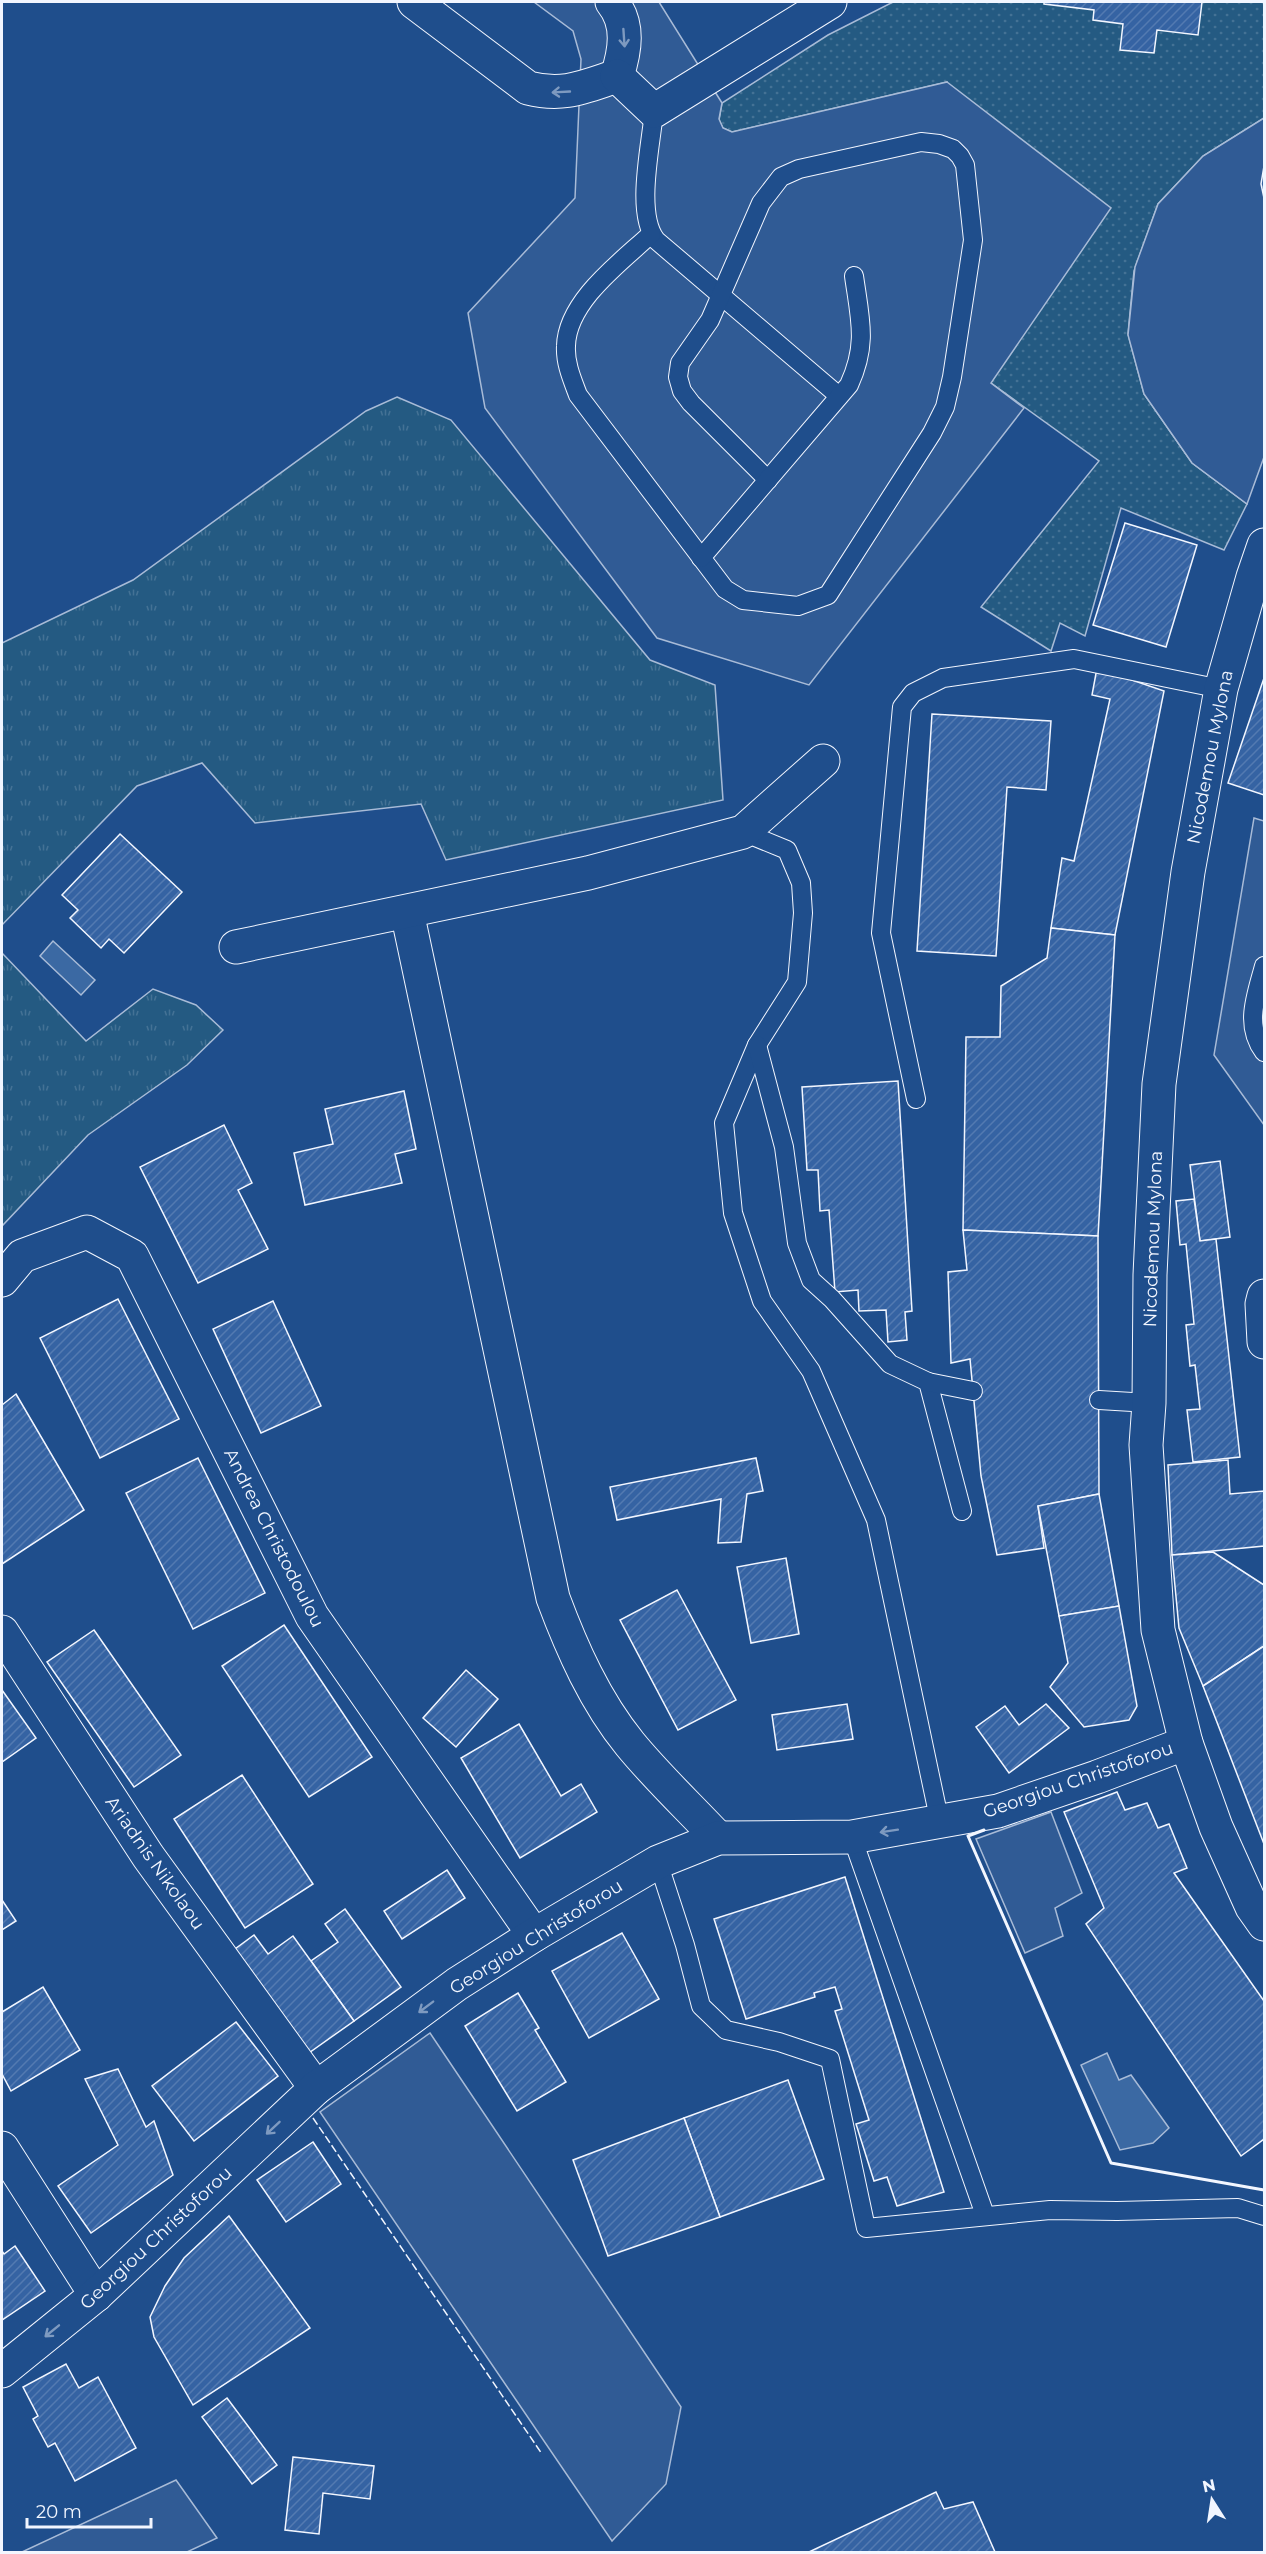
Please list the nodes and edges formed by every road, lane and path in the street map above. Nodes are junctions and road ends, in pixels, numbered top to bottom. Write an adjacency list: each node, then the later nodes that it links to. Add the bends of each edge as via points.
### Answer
1 (414, 2): 4 (street, one-way to 1, via 572,92 549,93 528,87)
2 (612, 2): 4 (street, one-way to 4, via 619,10 624,31 625,50)
3 (830, 2): 5 (street)
4 (617, 76): 5 (street)
5 (654, 111): 6 (lane, via 645,205)
6 (651, 234): 8 (lane); 12 (lane, via 589,292 578,308 566,345 568,366 578,395)
7 (854, 276): 9 (lane, via 861,344 858,364)
8 (721, 296): 9 (lane); 10 (lane, via 710,320 680,363 678,377 691,403); 12 (lane, via 761,203 781,177 799,169 921,142 953,149 960,156 965,165 972,240 945,407 828,595 798,606 743,600 724,590)
9 (839, 396): 10 (lane)
10 (768, 480): 12 (lane)
11 (1264, 545): 13 (street, Nicodemou Mylona)
12 (701, 558)
13 (1221, 689): 21 (lane, via 1074,659 943,678 913,693 902,707 881,933); 28 (street, Nicodemou Mylona, via 1188,872 1160,1084 1150,1275)
14 (823, 761): 15 (street)
15 (743, 832): 16 (street, via 588,873); 19 (lane, via 787,850 802,893 797,981)
16 (407, 912): 17 (street); 34 (street, via 553,1598 573,1652 629,1743)
17 (236, 947)
18 (1264, 966): 20 (lane, via 1254,1005 1255,1039)
19 (757, 1045): 25 (lane, via 784,1147 797,1243 811,1280 890,1364); 32 (lane, via 724,1123 733,1213 762,1301 811,1371 876,1520)
20 (1264, 1052)
21 (916, 1099)
22 (2, 1280): 37 (street, Andrea Christodoulou, via 22,1256 87,1232 132,1256 312,1616)
23 (1264, 1296): 24 (street)
24 (1264, 1342)
25 (928, 1382): 26 (lane); 29 (lane)
26 (973, 1390)
27 (1099, 1400): 28 (lane)
28 (1149, 1403): 31 (street, Nicodemou Mylona, via 1146,1445 1158,1630)
29 (962, 1511)
30 (2, 1632): 38 (street, Ariadnis Nikolaou, via 148,1856)
31 (1186, 1743): 32 (street, Georgiou Christoforou, via 1030,1801); 36 (street, Nicodemou Mylona, via 1216,1827 1252,1907)
32 (940, 1823): 33 (street, Georgiou Christoforou, one-way to 33)
33 (852, 1837): 34 (street, Georgiou Christoforou); 40 (lane)
34 (718, 1838): 35 (street, Georgiou Christoforou)
35 (658, 1862): 37 (street, Georgiou Christoforou); 40 (lane, via 701,2006 726,2030 830,2059 866,2228)
36 (1264, 1924)
37 (534, 1935): 38 (street, Georgiou Christoforou, one-way to 38, via 457,1984)
38 (316, 2088): 42 (street, Georgiou Christoforou, one-way to 42)
39 (2, 2148): 42 (street)
40 (985, 2215): 41 (lane, via 1050,2210 1238,2208)
41 (1264, 2216)
42 (96, 2295): 43 (street, Georgiou Christoforou, one-way to 43)
43 (2, 2371)

